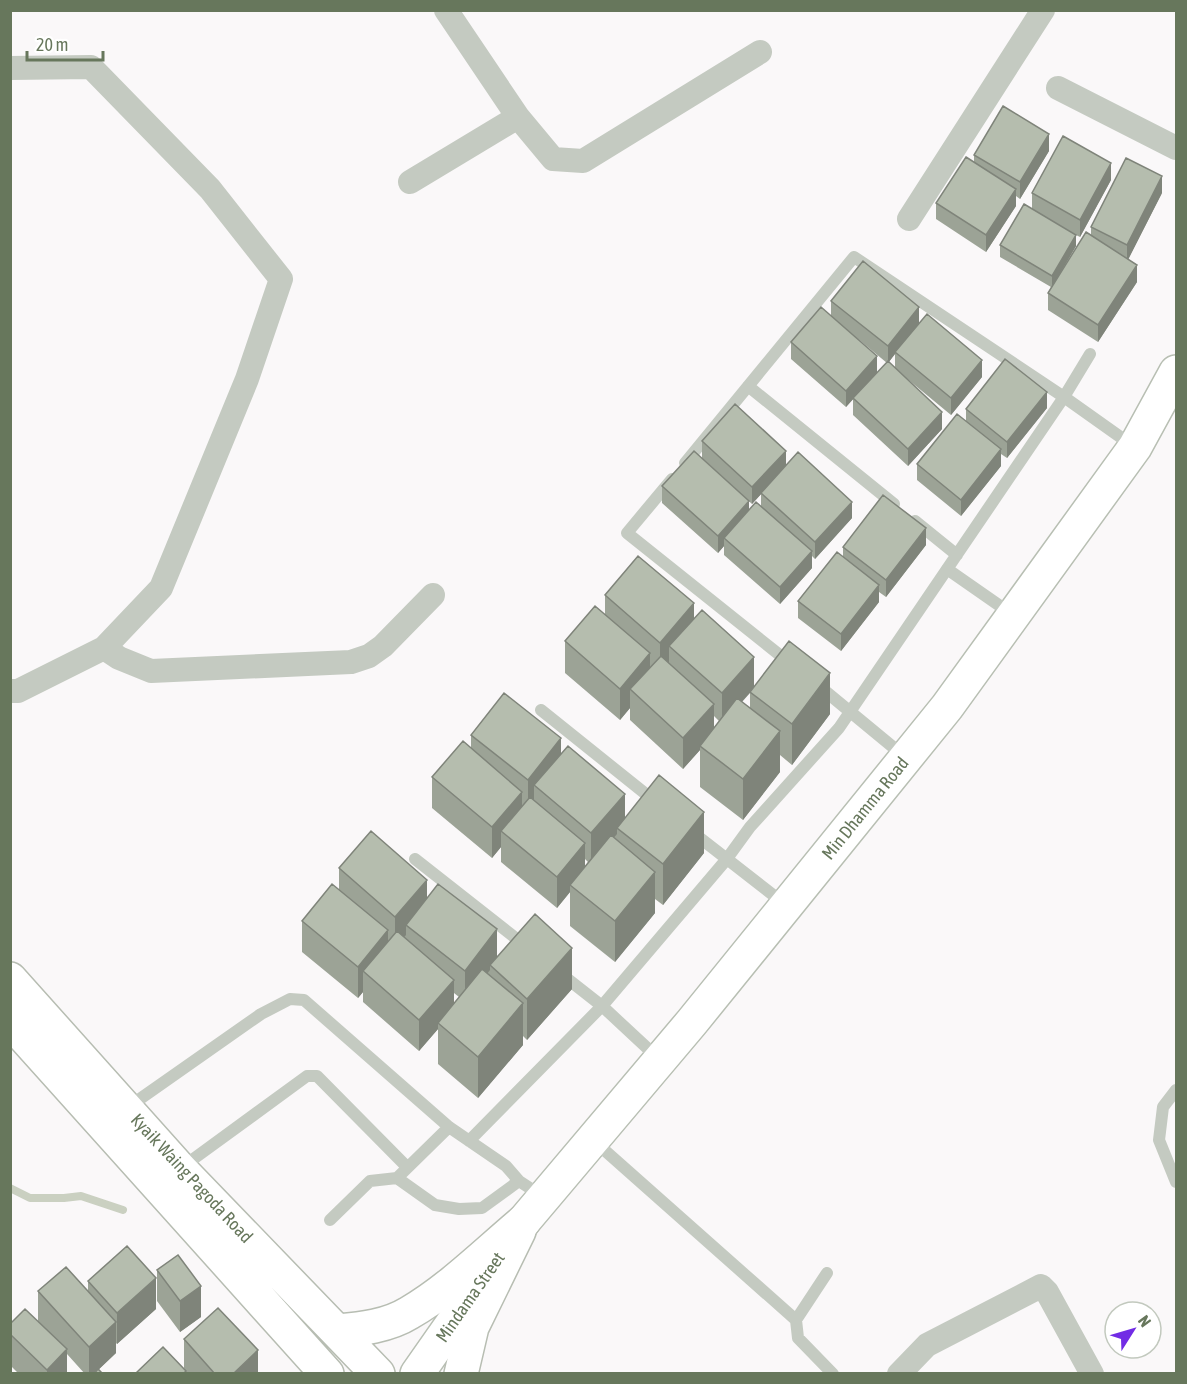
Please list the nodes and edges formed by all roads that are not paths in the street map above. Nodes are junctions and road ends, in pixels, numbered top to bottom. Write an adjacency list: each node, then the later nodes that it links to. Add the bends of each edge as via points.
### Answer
1 (446, 10): 6 (street)
2 (1042, 10): 9 (street)
3 (760, 52): 6 (street, via 583,161 553,159)
4 (10, 68): 19 (street, via 91,67 210,189 281,279 247,379 161,588)
5 (1058, 88): 7 (street)
6 (518, 117): 8 (street)
7 (1176, 148)
8 (410, 182)
9 (909, 219)
10 (1089, 354): 13 (lane)
11 (1176, 372): 14 (main road, Min Dhamma Road)
12 (748, 386): 13 (lane, via 854,257); 15 (lane); 22 (lane, via 627,533)
13 (1064, 396): 14 (lane); 15 (lane)
14 (1135, 447): 18 (main road, Min Dhamma Road)
15 (957, 555): 16 (lane)
16 (947, 569): 18 (lane); 22 (lane)
17 (433, 595): 19 (street, via 383,646 351,662 151,671)
18 (1014, 615): 23 (main road, Min Dhamma Road)
19 (104, 648): 20 (street, via 18,691)
20 (10, 691)
21 (541, 710): 25 (lane)
22 (851, 711): 23 (lane); 25 (lane, via 750,826)
23 (906, 758): 26 (main road, Min Dhamma Road)
24 (415, 859): 28 (lane)
25 (726, 860): 26 (lane); 28 (lane)
26 (786, 905): 30 (main road, Min Dhamma Road)
27 (11, 982): 32 (main road, Kyaik Waing Pagoda Road)
28 (602, 1006): 30 (lane); 35 (lane)
29 (10, 1021): 45 (main road, Kyaik Waing Pagoda Road)
30 (659, 1059): 34 (main road, Min Dhamma Road)
31 (1176, 1090): 39 (lane, via 1163,1107 1159,1140)
32 (127, 1109): 33 (lane, via 261,1014 290,999 304,1000); 37 (main road, Kyaik Waing Pagoda Road)
33 (449, 1126): 35 (lane); 36 (lane)
34 (592, 1139): 40 (main road, Min Dhamma Road); 43 (lane)
35 (469, 1141): 40 (lane, via 506,1166)
36 (407, 1167): 37 (lane, via 318,1076 307,1076); 38 (lane)
37 (180, 1169): 44 (main road, Kyaik Waing Pagoda Road)
38 (397, 1178): 40 (lane, via 435,1205 482,1208); 41 (lane, via 370,1181)
39 (1176, 1182)
40 (529, 1200): 44 (main road, via 434,1296 407,1314 366,1329); 48 (main road, Mindama Street); 49 (main road, via 472,1327)
41 (330, 1220)
42 (827, 1273): 43 (lane)
43 (796, 1320): 50 (lane, via 798,1338)
44 (338, 1331): 47 (main road, Kyaik Waing Pagoda Road)
45 (302, 1359): 46 (main road, Kyaik Waing Pagoda Road)
46 (327, 1374)
47 (378, 1374)
48 (417, 1374)
49 (461, 1374)
50 (833, 1374)
51 (899, 1374): 52 (street, via 927,1345 1041,1286)
52 (1092, 1374)

